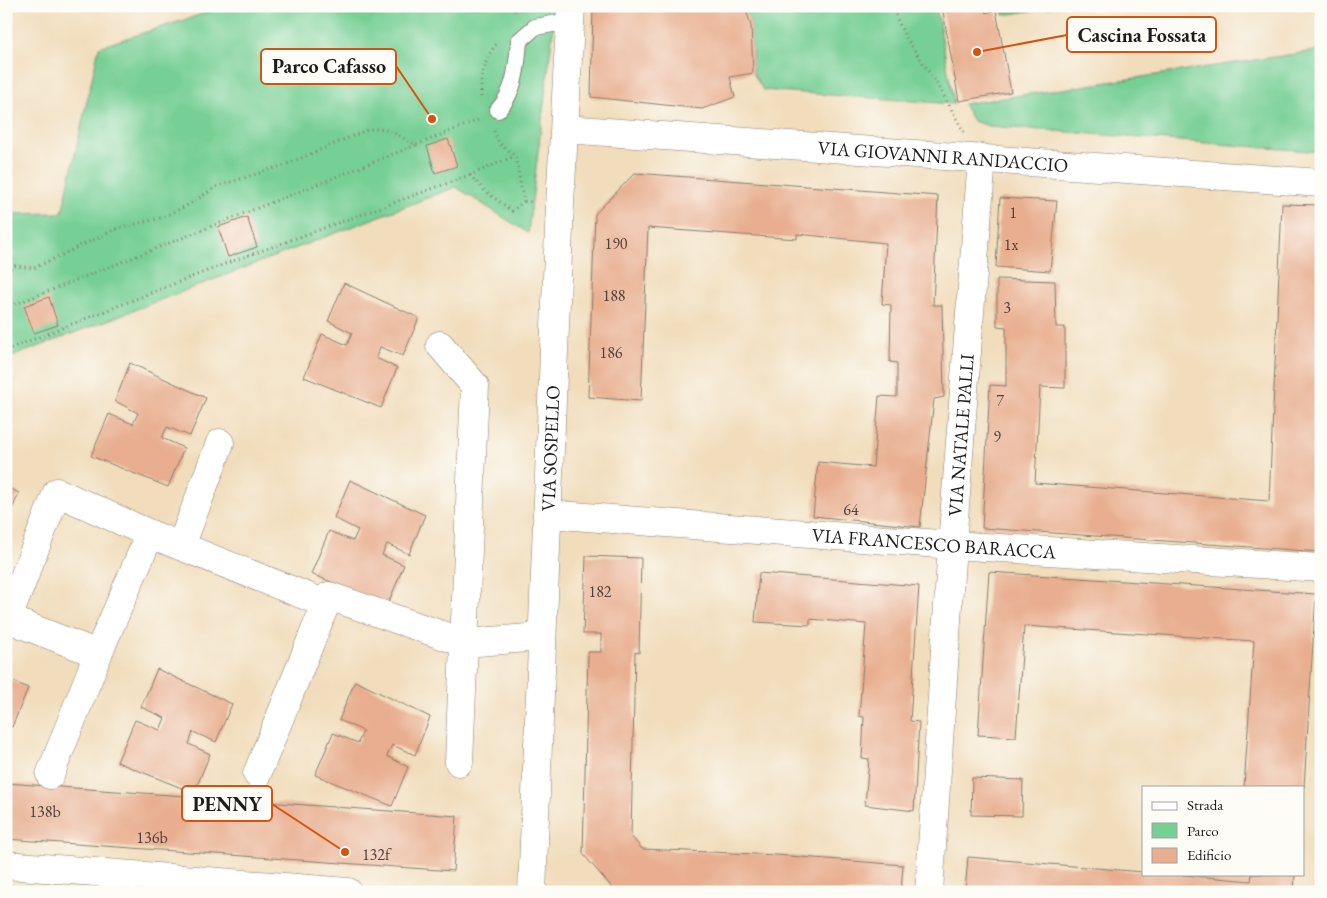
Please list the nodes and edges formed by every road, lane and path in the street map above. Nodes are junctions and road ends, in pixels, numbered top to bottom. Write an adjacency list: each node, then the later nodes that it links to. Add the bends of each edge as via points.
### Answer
1 (891, 6): 7 (path, via 905,36 960,121)
2 (571, 14): 3 (lane, via 535,27 519,41 517,74 504,104); 4 (street, VIA SOSPELLO)
3 (493, 117): 5 (path); 6 (path, via 499,143)
4 (565, 129): 7 (street, VIA GIOVANNI RANDACCIO); 11 (street, VIA SOSPELLO)
5 (416, 144): 12 (path, via 392,130 367,130 287,164 216,187 161,218 118,228 34,268 15,266); 13 (path)
6 (515, 156): 8 (path); 10 (path)
7 (978, 158): 9 (street, VIA GIOVANNI RANDACCIO); 19 (street, VIA NATALE PALLI)
8 (470, 175): 10 (path, via 512,211); 15 (path, via 222,265)
9 (1321, 183)
10 (524, 200): 11 (path)
11 (560, 204): 17 (street, VIA SOSPELLO)
12 (6, 270)
13 (6, 308)
14 (440, 345): 25 (street, via 475,386)
15 (6, 350)
16 (220, 442): 20 (street)
17 (547, 514): 19 (street, VIA FRANCESCO BARACCA); 24 (street, VIA SOSPELLO)
18 (150, 534): 20 (street); 23 (street, via 57,492); 26 (street)
19 (952, 545): 21 (street, VIA FRANCESCO BARACCA); 33 (street, VIA NATALE PALLI)
20 (181, 546): 22 (street)
21 (1321, 568)
22 (326, 604): 25 (street, via 329,596); 28 (street)
23 (7, 618): 26 (street)
24 (541, 638): 25 (street); 32 (street, VIA SOSPELLO)
25 (465, 643): 27 (street)
26 (98, 654): 29 (street)
27 (459, 762)
28 (257, 774)
29 (50, 775)
30 (6, 865): 31 (street)
31 (348, 892)
32 (532, 892)
33 (929, 892)

